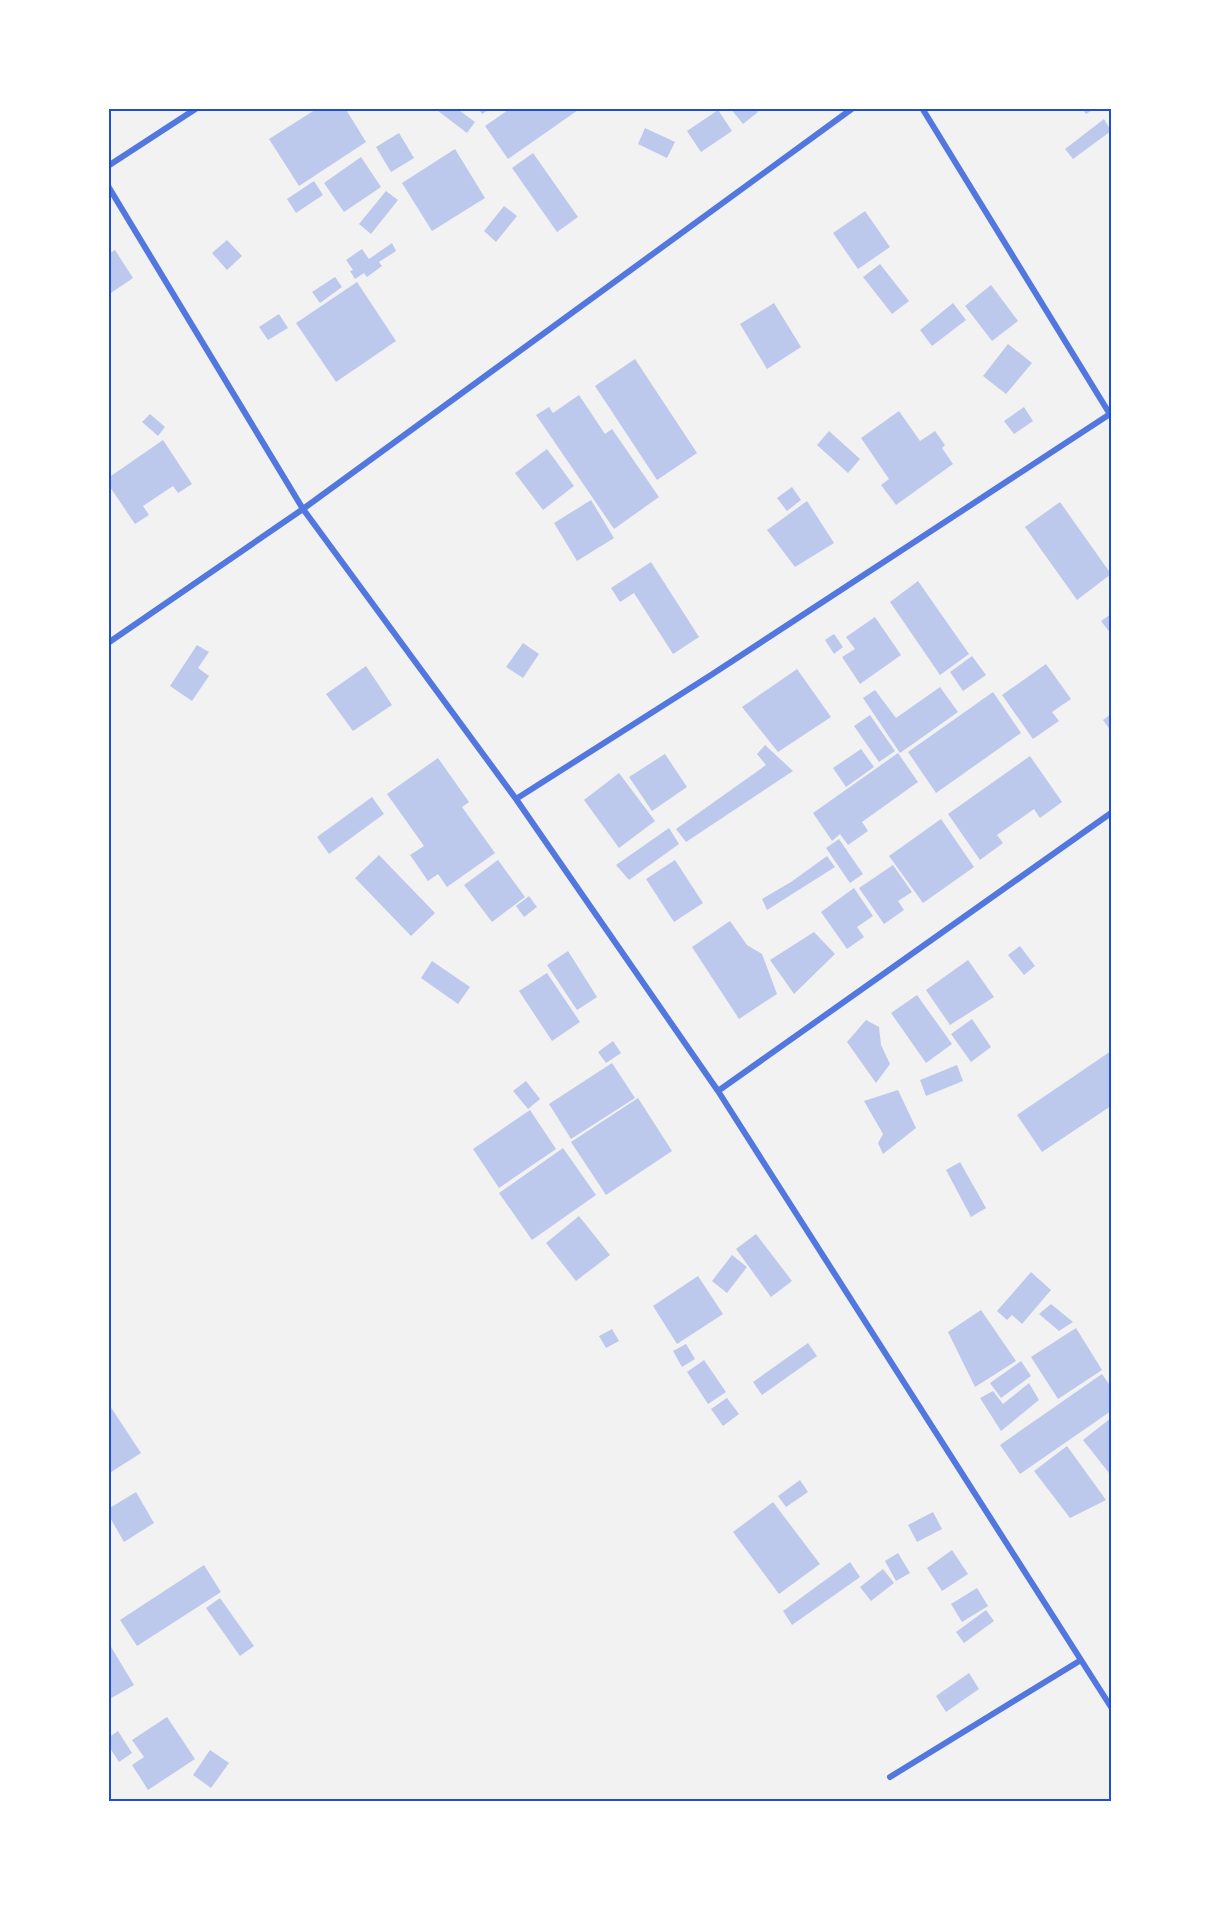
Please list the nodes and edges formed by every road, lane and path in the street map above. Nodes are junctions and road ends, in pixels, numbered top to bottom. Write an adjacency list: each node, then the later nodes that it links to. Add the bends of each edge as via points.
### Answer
1 (196, 108): 4 (street)
2 (854, 108): 7 (street)
3 (922, 108): 6 (street)
4 (108, 166)
5 (108, 186): 7 (street)
6 (1110, 415): 9 (street)
7 (303, 509): 8 (street); 9 (street)
8 (108, 643)
9 (516, 799): 11 (street)
10 (1111, 813): 11 (street)
11 (718, 1091): 12 (street)
12 (1082, 1660): 13 (street); 14 (street)
13 (1111, 1707)
14 (890, 1777)

